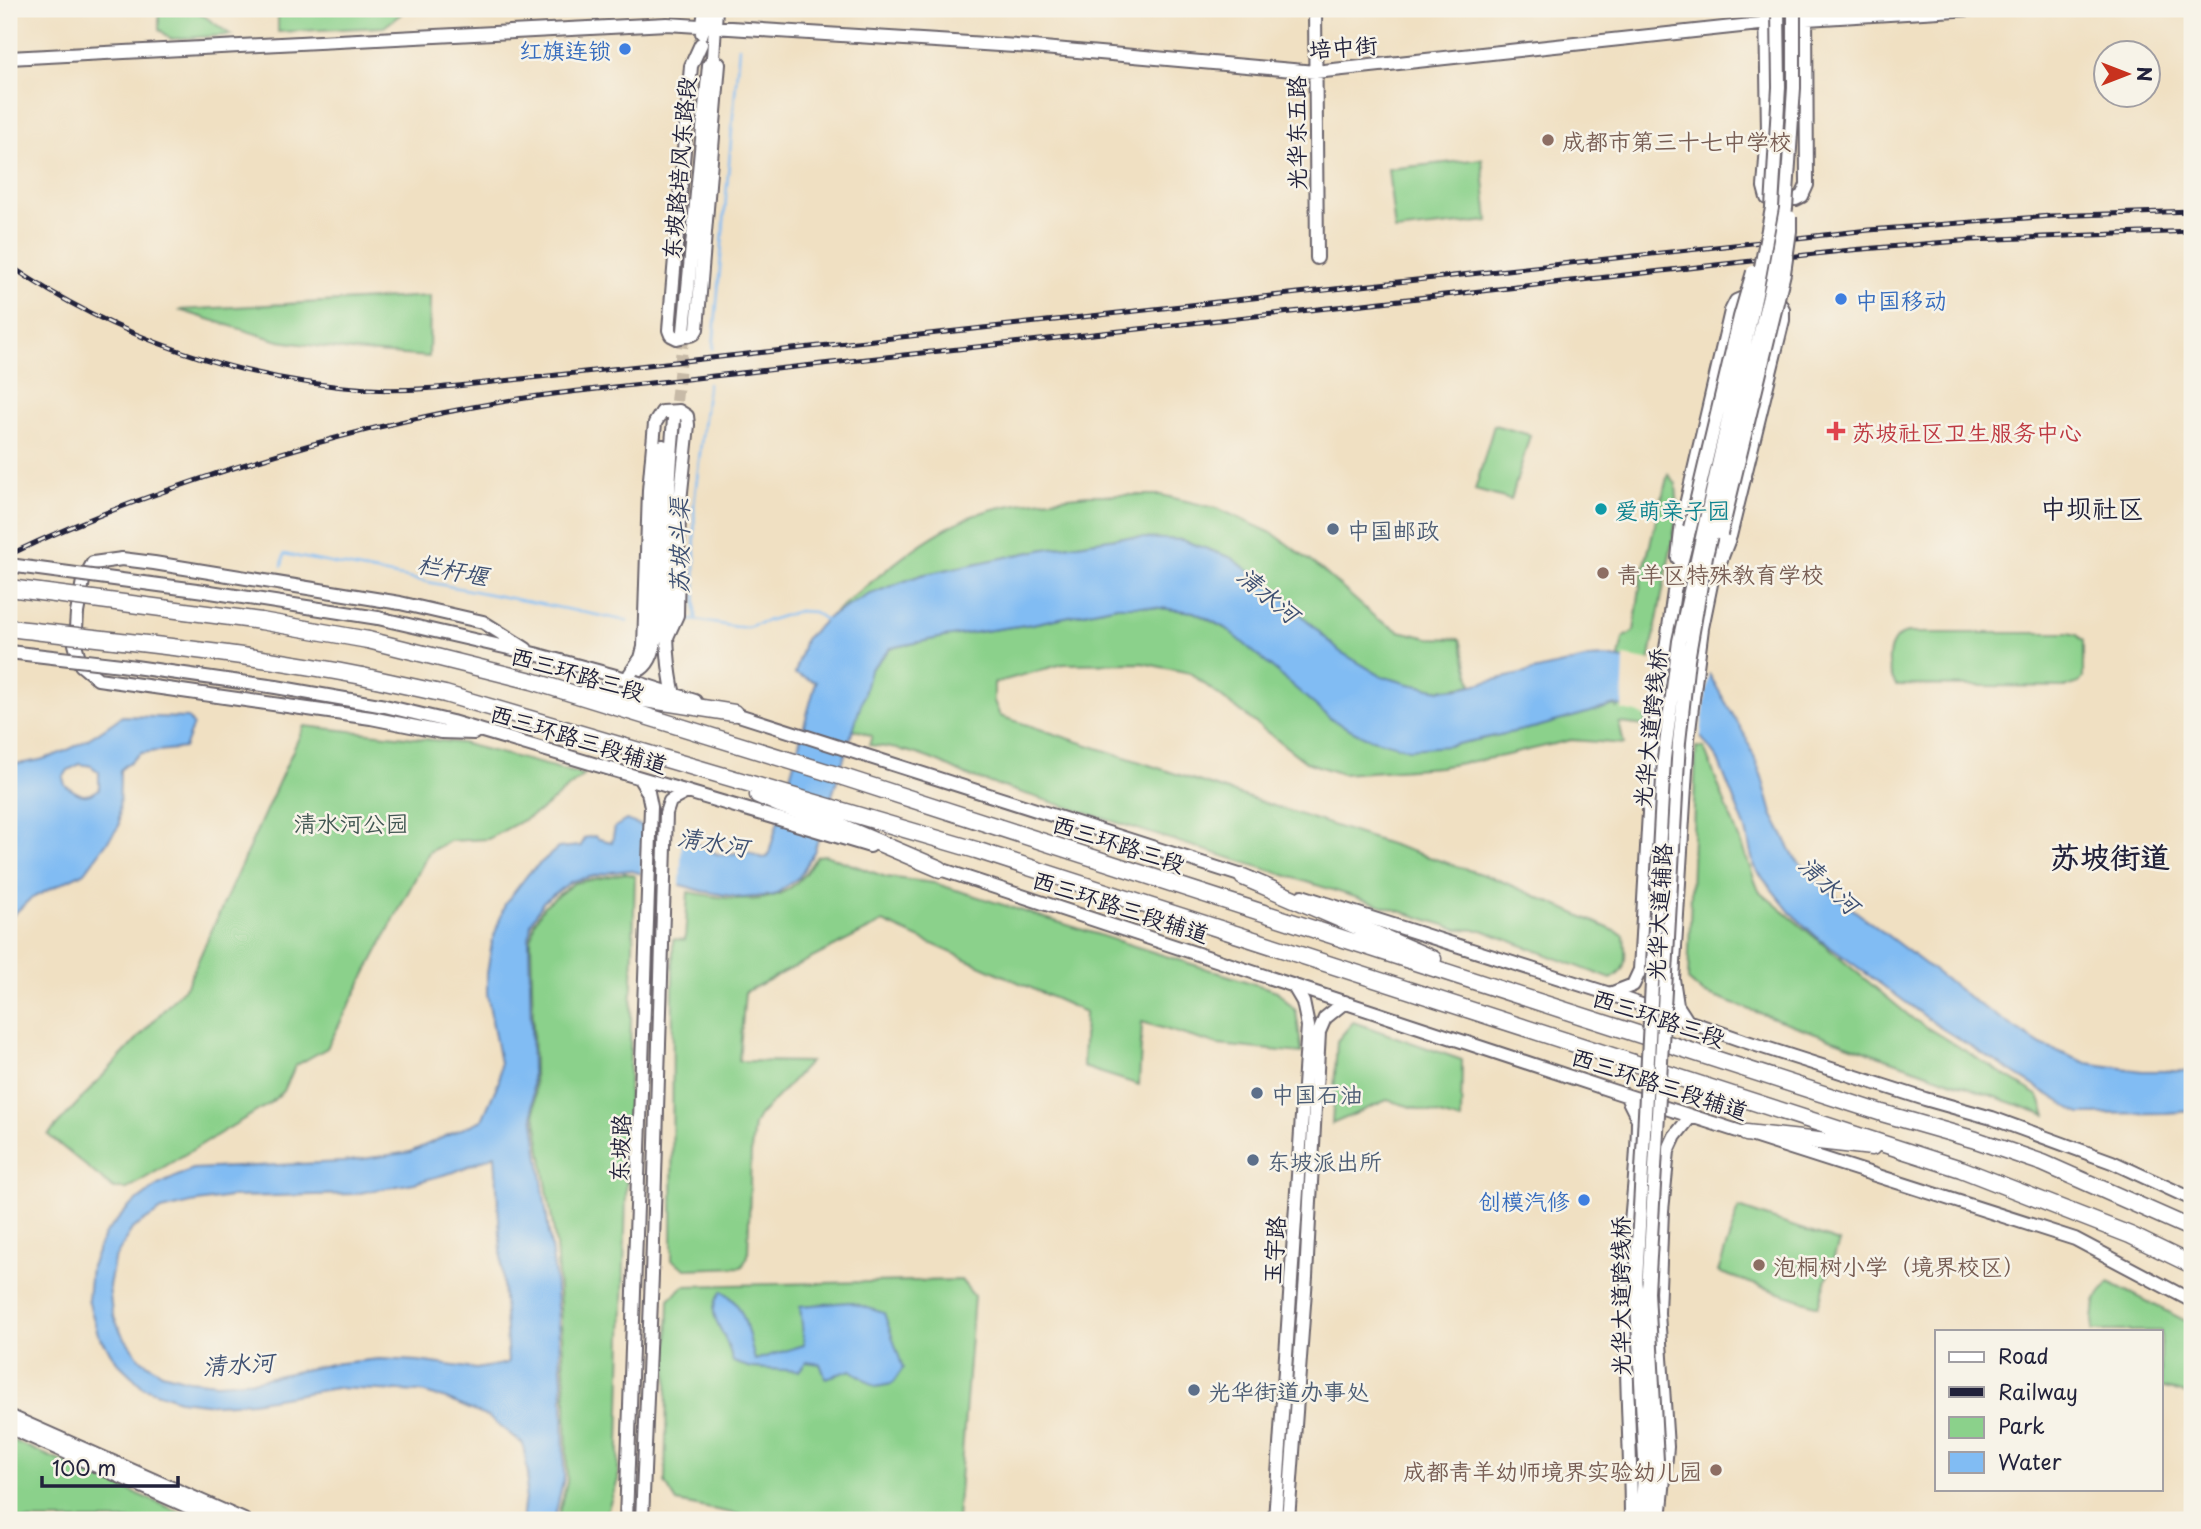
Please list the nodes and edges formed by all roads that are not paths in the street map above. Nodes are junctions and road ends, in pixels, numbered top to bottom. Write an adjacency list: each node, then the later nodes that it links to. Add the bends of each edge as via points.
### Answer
1 (705, 9): 10 (main road, 东坡路培风东路段)
2 (716, 9): 10 (main road, 东坡路培风东路段)
3 (1315, 9): 14 (main road, 光华东五路)
4 (1766, 9): 9 (main road)
5 (1779, 9): 16 (main road, 光华大道跨线桥, bridge)
6 (1794, 9): 15 (main road, 光华大道跨线桥, bridge)
7 (1973, 9): 8 (main road, 培中街)
8 (1806, 14): 9 (main road, 培中街); 9 (main road, via 1807,185 1796,199 1771,200 1765,193)
9 (1766, 23): 14 (main road, 培中街)
10 (709, 26): 11 (main road, 东坡路培风东路段); 12 (main road, 培中街, via 667,24); 13 (main road, 东坡路培风东路段); 14 (main road, 培中街, via 1032,47)
11 (701, 44): 13 (main road, 东坡路培风东路段, via 680,332); 13 (main road, via 691,66 669,330 677,338 698,329 717,102 719,64)
12 (9, 58)
13 (713, 58)
14 (1315, 72): 17 (main road, 光华东五路)
15 (1790, 149): 21 (main road, bridge, via 1790,231 1784,273); 58 (main road, 光华大道跨线桥, bridge, via 1786,208 1772,283 1706,556 1679,742 1647,1292)
16 (1772, 208): 19 (main road, bridge, via 1740,317); 58 (main road, 光华大道跨线桥, bridge, via 1679,641 1664,758 1636,1282)
17 (1317, 258)
18 (9, 565): 25 (main road, bridge, via 377,618)
19 (1675, 587): 21 (main road, via 1682,522 1731,311 1736,301 1748,294 1763,293 1777,298 1783,320 1730,536); 40 (main road, 光华大道辅路, via 1655,722 1640,970 1633,985)
20 (9, 588): 27 (highway, 西三环路三段, bridge, via 368,640)
21 (1708, 593): 45 (main road, 光华大道辅路, via 1688,738 1673,979 1677,1005)
22 (9, 628): 33 (highway, bridge, via 323,668 444,694 708,772)
23 (667, 637): 26 (main road, via 670,418 658,507 656,636 645,666); 26 (main road, via 677,615 679,511 688,425 687,416 679,411 662,412 654,423 644,647 642,658); 28 (main road)
24 (9, 652): 30 (main road, 西三环路三段辅道, bridge, via 276,687 385,706)
25 (535, 654): 26 (main road); 30 (main road, via 483,622 260,579 122,559 93,563 83,581 75,644 81,665 98,680 441,732)
26 (627, 676): 28 (main road)
27 (532, 681): 29 (highway); 41 (highway, 西三环路三段)
28 (674, 695): 29 (main road)
29 (734, 713): 38 (main road)
30 (496, 734): 31 (main road, 西三环路三段辅道)
31 (640, 779): 32 (main road, 西三环路三段辅道); 35 (main road, 东坡路, via 648,792)
32 (687, 792): 33 (main road, 西三环路三段辅道); 34 (main road, via 670,801)
33 (778, 805): 36 (highway); 36 (main road, 西三环路三段辅道)
34 (666, 813): 35 (main road); 62 (main road, 东坡路)
35 (651, 817): 61 (main road, 东坡路)
36 (830, 821): 37 (highway); 51 (highway, via 976,850)
37 (940, 869): 39 (main road, 西三环路三段辅道)
38 (1244, 877): 40 (main road); 41 (highway)
39 (1293, 985): 42 (main road, 西三环路三段辅道); 43 (main road, 玉宇路)
40 (1611, 994): 45 (main road)
41 (1519, 996): 53 (highway, 西三环路三段, via 1882,1114 1976,1139)
42 (1345, 1002): 44 (main road); 46 (main road, 西三环路三段辅道)
43 (1306, 1011): 44 (main road); 63 (main road, 玉宇路)
44 (1325, 1018): 64 (main road, 玉宇路, via 1319,1032)
45 (1688, 1022): 52 (main road, via 2034,1133)
46 (1626, 1095): 47 (main road, 西三环路三段辅道); 49 (main road, via 1638,1119)
47 (1692, 1116): 48 (main road, 西三环路三段辅道); 50 (main road)
48 (1746, 1133): 51 (highway); 55 (main road, 西三环路三段辅道, via 2075,1239)
49 (1638, 1140): 50 (main road); 65 (main road, via 1626,1293)
50 (1668, 1151): 68 (main road, via 1658,1313 1667,1447)
51 (1908, 1152): 54 (highway, via 2130,1235)
52 (2192, 1199)
53 (2188, 1225)
54 (2192, 1265)
55 (2192, 1301)
56 (9, 1416): 60 (main road)
57 (9, 1427): 59 (main road)
58 (1651, 1461): 66 (main road); 67 (main road)
59 (218, 1520)
60 (244, 1520)
61 (626, 1520)
62 (642, 1520)
63 (1275, 1520)
64 (1289, 1520)
65 (1631, 1520)
66 (1641, 1520)
67 (1652, 1520)
68 (1660, 1520)

